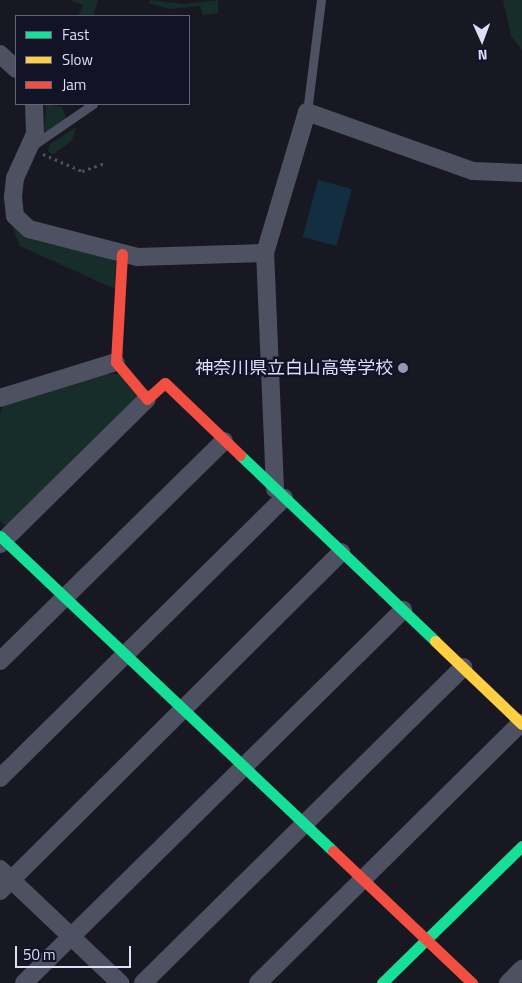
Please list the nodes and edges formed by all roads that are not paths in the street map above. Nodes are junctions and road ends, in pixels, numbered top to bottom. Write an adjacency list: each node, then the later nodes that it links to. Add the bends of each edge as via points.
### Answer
1 (321, 0): 6 (lane)
2 (0, 54): 3 (street)
3 (15, 68)
4 (34, 105): 7 (street, via 35,134)
5 (92, 105): 7 (lane)
6 (307, 112): 8 (street, via 474,171); 9 (street)
7 (29, 148): 10 (street, via 15,178 13,197 19,223 44,235)
8 (522, 173)
9 (265, 253): 10 (street, via 167,259); 15 (street)
10 (122, 254): 11 (street)
11 (116, 362): 12 (street); 13 (street)
12 (0, 398)
13 (147, 398): 14 (street, via 165,383); 16 (street)
14 (224, 441): 15 (street); 18 (street)
15 (279, 493): 17 (street); 20 (street)
16 (2, 540): 18 (street)
17 (341, 552): 19 (street); 23 (street)
18 (65, 597): 20 (street); 21 (street)
19 (403, 610): 22 (street); 25 (street)
20 (125, 654): 23 (street); 26 (street)
21 (0, 661)
22 (463, 667): 24 (street); 27 (street)
23 (183, 710): 25 (street); 29 (street)
24 (521, 724): 30 (street)
25 (243, 767): 27 (street); 31 (street)
26 (0, 778)
27 (304, 825): 30 (street); 36 (street)
28 (522, 846): 32 (street)
29 (4, 880): 31 (street)
30 (362, 880): 32 (street); 37 (street)
31 (72, 937): 34 (street); 35 (street)
32 (425, 941): 38 (street); 39 (street)
33 (522, 969): 40 (street)
34 (24, 983)
35 (120, 983)
36 (143, 983)
37 (258, 983)
38 (382, 983)
39 (472, 983)
40 (508, 983)

